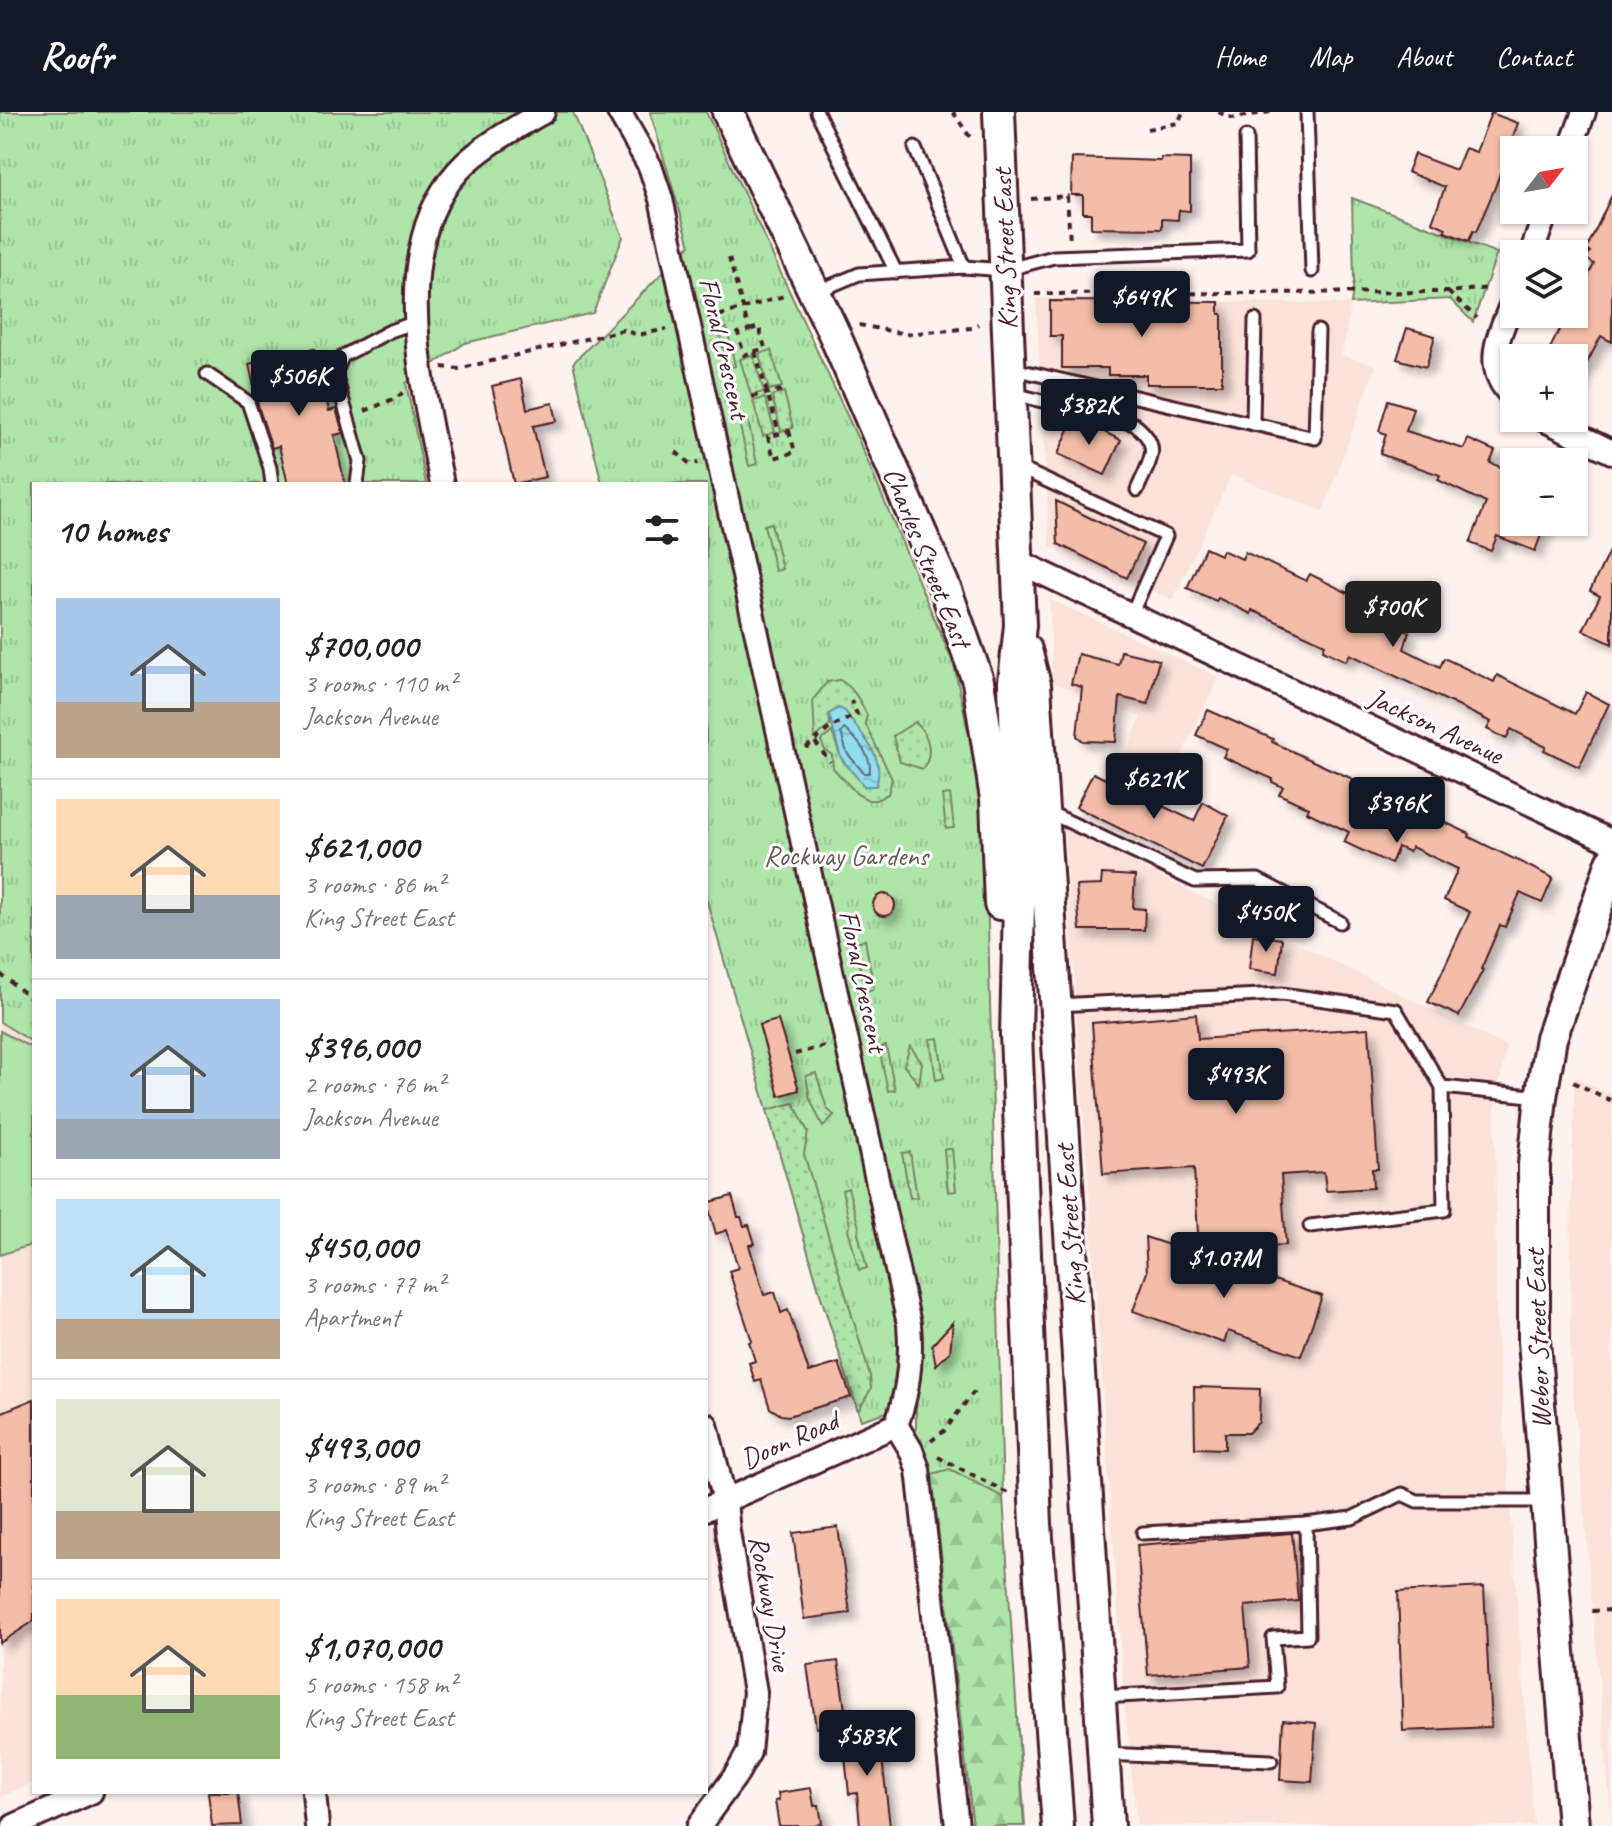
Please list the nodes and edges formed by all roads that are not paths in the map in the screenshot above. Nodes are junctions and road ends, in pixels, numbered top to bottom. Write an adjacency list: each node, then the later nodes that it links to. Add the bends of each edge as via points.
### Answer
1 (543, 112): 17 (street, via 458,171 431,213 417,270)
2 (619, 112): 43 (street, Floral Crescent, via 650,166 661,199 909,1324 912,1356)
3 (728, 112): 15 (main road, Charles Street East)
4 (817, 112): 14 (lane)
5 (999, 112): 12 (main road, King Street East)
6 (1307, 112): 13 (lane)
7 (1584, 112): 8 (street)
8 (1575, 136)
9 (1246, 137): 12 (lane, via 1248,250 1054,257)
10 (915, 148): 11 (lane)
11 (964, 267): 12 (lane); 14 (lane)
12 (1005, 270): 22 (main road, King Street East)
13 (1312, 271)
14 (896, 272): 15 (lane, via 859,274)
15 (806, 295): 39 (main road, Charles Street East, via 947,593 978,681 996,799 1001,905)
16 (1255, 320): 23 (lane)
17 (416, 322): 28 (lane, via 343,356 335,373 360,461); 29 (street)
18 (1504, 328): 21 (street, via 1494,360)
19 (1318, 331): 23 (lane, via 1315,438)
20 (207, 374): 27 (lane, via 248,402)
21 (1500, 376)
22 (1009, 380): 23 (lane); 26 (main road, King Street East); 30 (lane, via 1134,424 1152,442 1153,452)
23 (1253, 424)
24 (1570, 432): 25 (street)
25 (1612, 452)
26 (1013, 465): 31 (main road, King Street East); 32 (lane, via 1166,536)
27 (272, 482)
28 (357, 482)
29 (442, 482)
30 (1137, 490)
31 (1017, 561): 32 (street, Jackson Avenue); 33 (main road, King Street East)
32 (1131, 615): 35 (street, Jackson Avenue)
33 (1020, 625): 34 (main road, King Street East, via 1035,685); 39 (main road, King Street East, via 1014,682 1020,861)
34 (1043, 809): 37 (lane, via 1195,881 1258,880); 38 (main road, King Street East)
35 (1612, 842)
36 (1612, 862): 41 (main road, Weber Street East, via 1551,1038)
37 (1340, 922)
38 (1055, 1005): 40 (lane, via 1282,994 1396,1010); 49 (main road, King Street East)
39 (1016, 1034): 58 (main road, King Street East, via 1036,1524)
40 (1442, 1087): 41 (lane); 42 (lane, via 1444,1210)
41 (1541, 1097): 45 (main road, Weber Street East, via 1534,1164 1534,1341)
42 (1310, 1226)
43 (896, 1425): 46 (street, Doon Road); 57 (street, via 918,1469)
44 (708, 1441): 46 (street, Rockway Drive)
45 (1546, 1501): 47 (lane, via 1417,1501 1402,1494 1352,1518); 60 (main road, Weber Street East)
46 (716, 1505): 56 (street, Rockway Drive, via 728,1532 755,1692 749,1752)
47 (1306, 1524): 48 (lane); 49 (lane, via 1308,1636 1273,1638 1277,1687)
48 (1143, 1533)
49 (1099, 1697): 50 (main road, King Street East)
50 (1103, 1754): 51 (lane); 59 (main road, King Street East)
51 (1271, 1761)
52 (86, 1794): 54 (street)
53 (314, 1794): 55 (street)
54 (14, 1826)
55 (317, 1826)
56 (699, 1826)
57 (957, 1826)
58 (1058, 1826)
59 (1108, 1826)
60 (1573, 1826)

